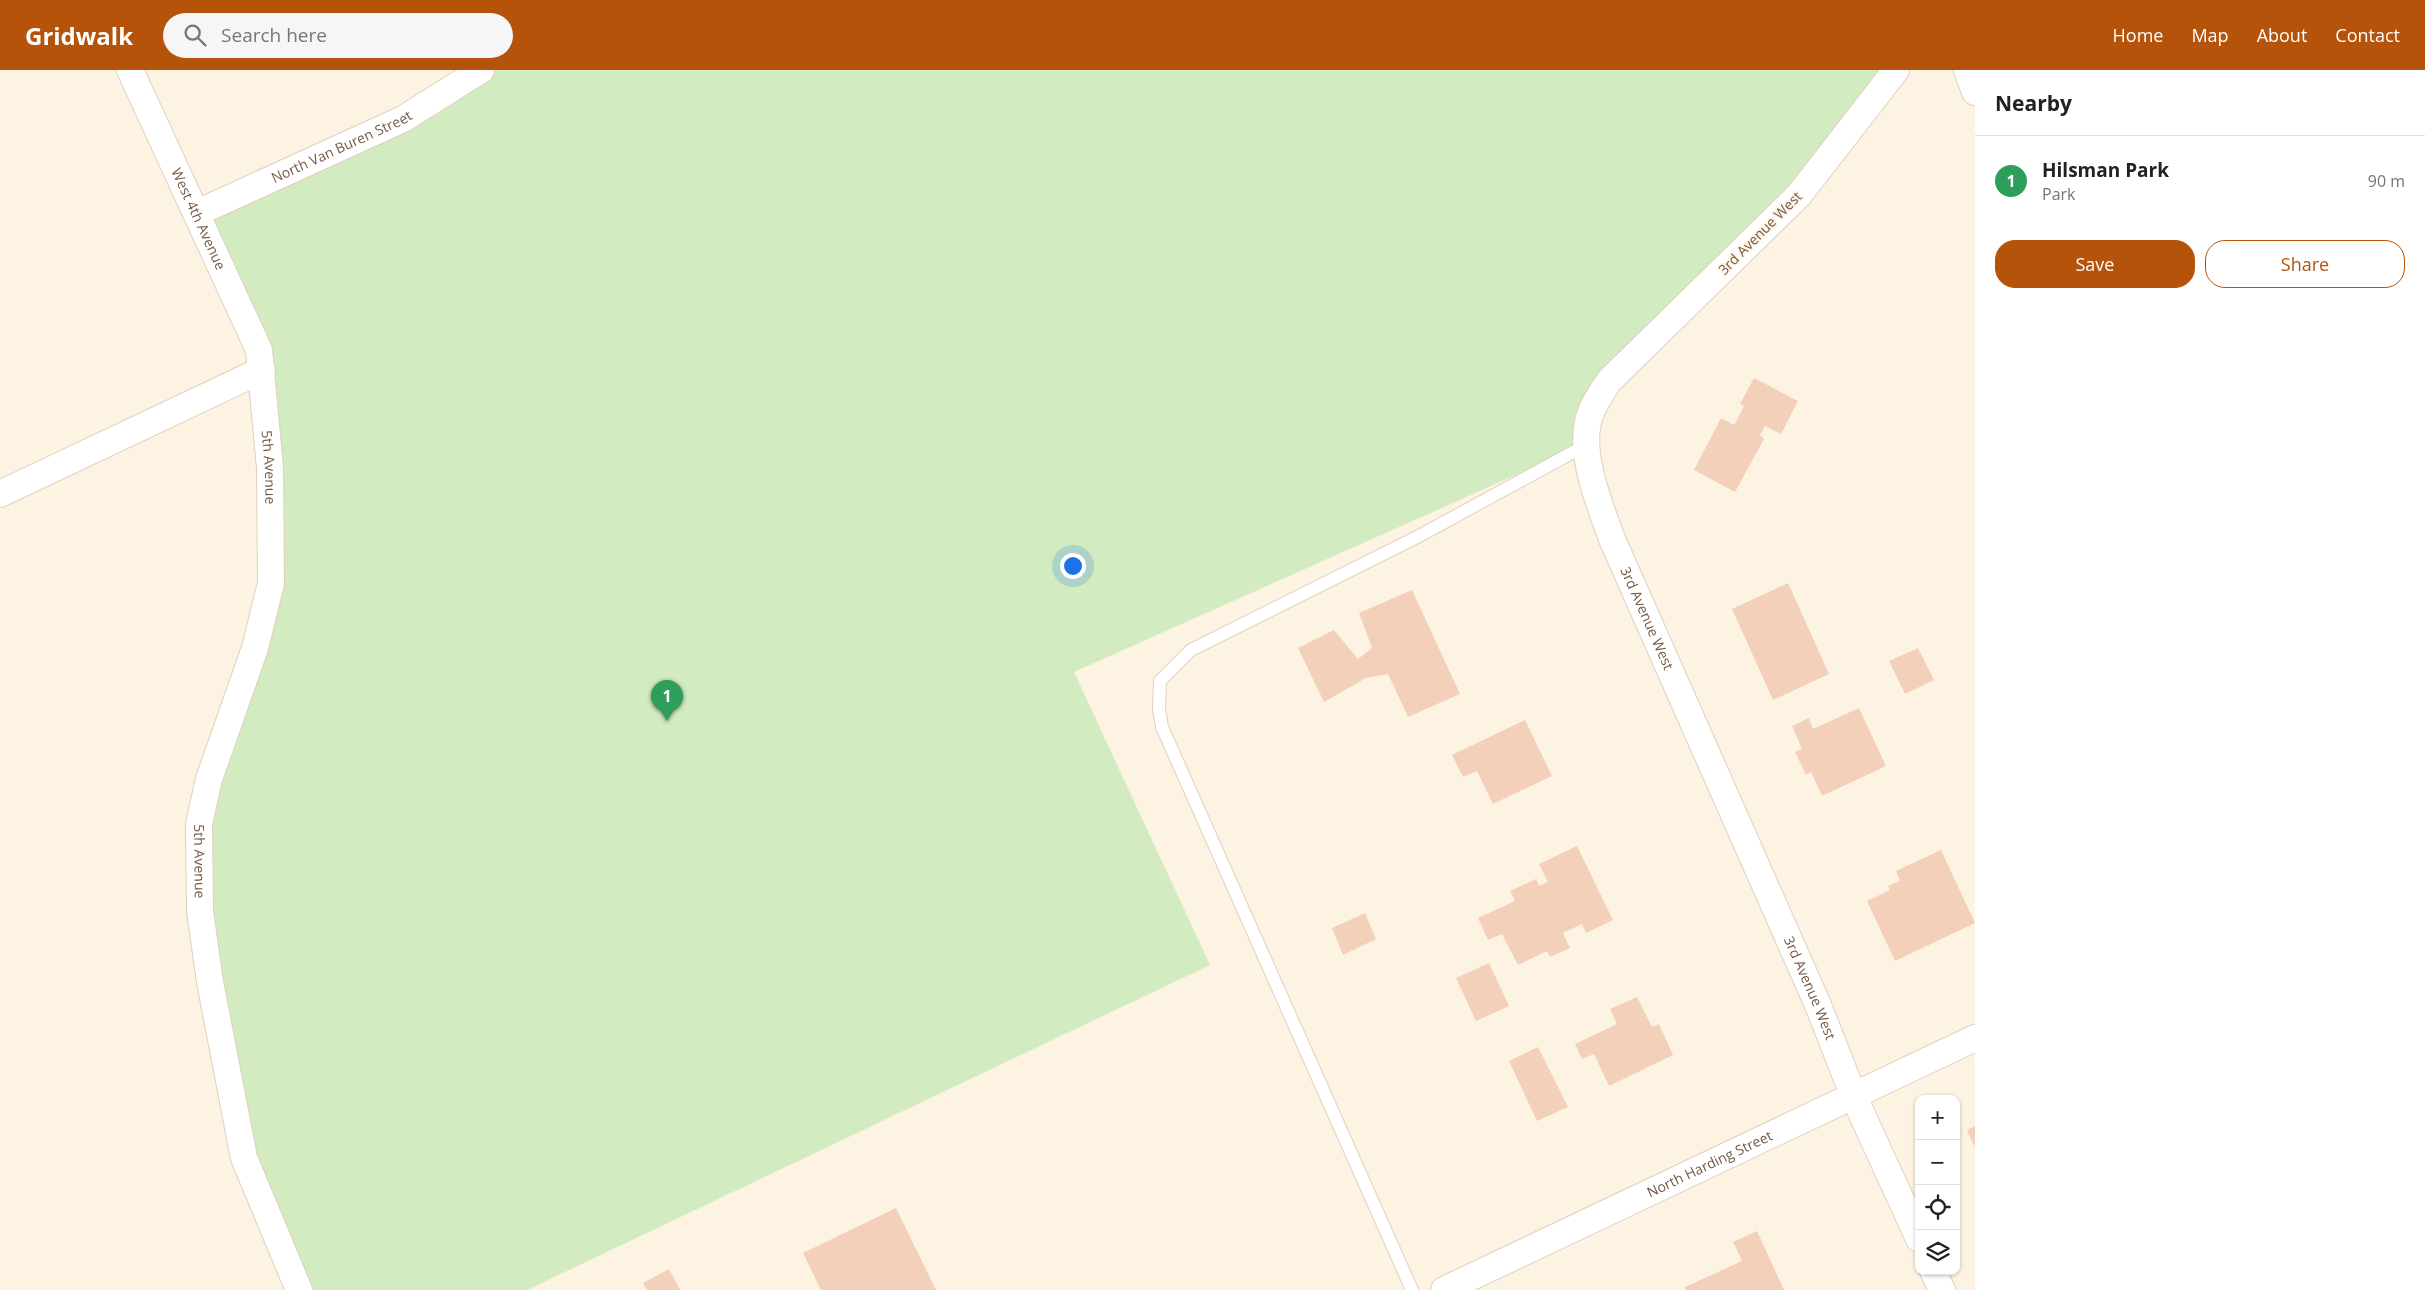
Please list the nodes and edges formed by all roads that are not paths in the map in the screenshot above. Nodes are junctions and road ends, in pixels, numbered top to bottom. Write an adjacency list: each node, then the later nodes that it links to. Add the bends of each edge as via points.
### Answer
1 (130, 70): 6 (street, West 4th Avenue)
2 (481, 70): 6 (street, North Van Buren Street, via 402,119)
3 (1896, 70): 8 (street, 3rd Avenue West, via 1799,195 1609,381 1587,424)
4 (1967, 70): 5 (street)
5 (1975, 92)
6 (197, 213): 7 (street, West 4th Avenue, via 260,350)
7 (262, 370): 9 (street); 14 (street, 5th Avenue, via 270,468 271,583 255,648 209,779 199,824 200,911 210,982 244,1158)
8 (1588, 444): 11 (street, 3rd Avenue West, via 1591,480 1612,539 1818,1005); 15 (lane, via 1419,536 1191,650 1160,681 1162,727)
9 (0, 494)
10 (1975, 1038): 11 (street, North Harding Street)
11 (1854, 1097): 12 (street, 3rd Avenue West); 16 (street, North Harding Street)
12 (1915, 1230)
13 (1935, 1275): 17 (street)
14 (299, 1290)
15 (1412, 1290)
16 (1444, 1290)
17 (1942, 1290)

